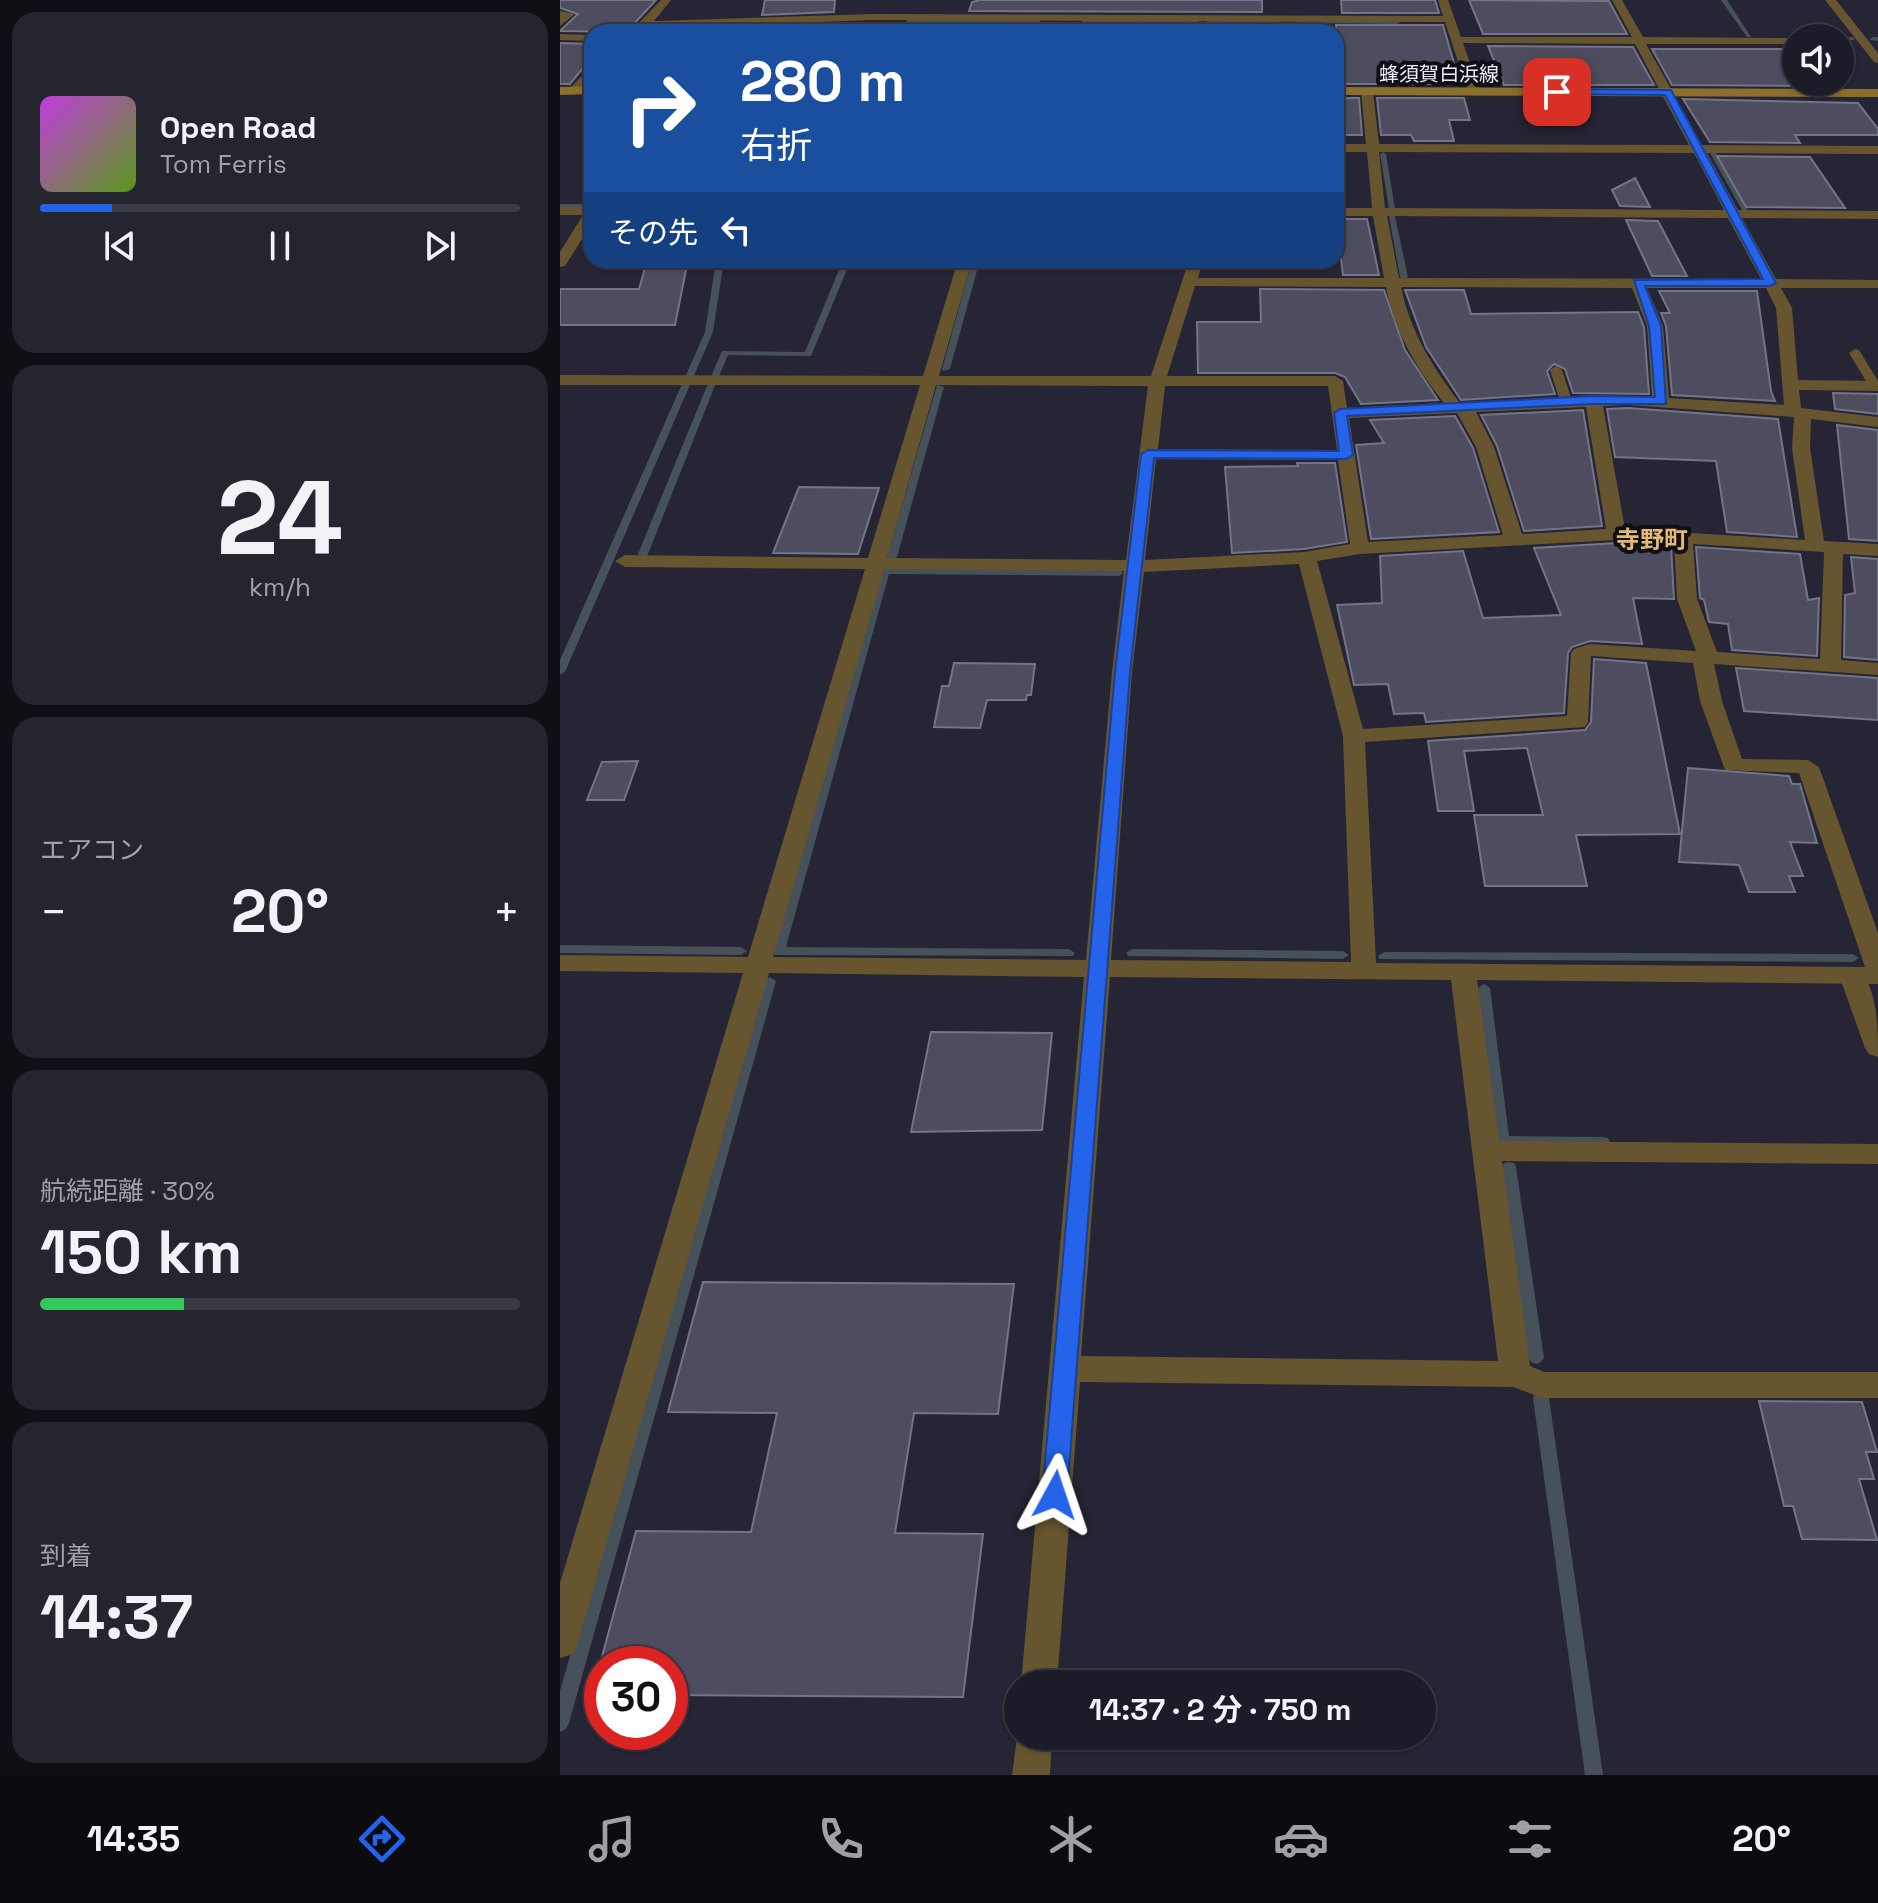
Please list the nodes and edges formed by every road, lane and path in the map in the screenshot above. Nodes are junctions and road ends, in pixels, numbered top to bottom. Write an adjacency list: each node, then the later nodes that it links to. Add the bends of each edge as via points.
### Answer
1 (666, 0): 14 (street)
2 (882, 0): 9 (street)
3 (920, 0): 10 (street)
4 (1443, 0): 12 (street)
5 (1617, 0): 23 (street)
6 (1830, 0): 26 (street)
7 (560, 14): 13 (street, via 570,14)
8 (1285, 14): 11 (street, via 1098,13); 12 (street); 19 (street)
9 (876, 17): 10 (street); 15 (street); 16 (street)
10 (904, 17): 11 (street, via 1004,13); 17 (street)
11 (1074, 18): 18 (street)
12 (1449, 19): 22 (street)
13 (560, 23)
14 (646, 24)
15 (674, 24)
16 (869, 24)
17 (897, 24)
18 (1072, 24)
19 (1286, 24)
20 (560, 37): 21 (street)
21 (584, 38)
22 (1456, 40): 23 (street); 35 (street)
23 (1638, 40): 24 (street); 36 (street)
24 (1782, 41)
25 (1854, 41): 26 (street)
26 (1863, 41): 27 (street); 28 (street)
27 (1878, 41)
28 (1878, 60)
29 (584, 79): 30 (street)
30 (575, 90): 31 (main road); 32 (main road)
31 (584, 90)
32 (560, 91)
33 (1344, 91): 34 (main road, 蜂須賀白浜線)
34 (1367, 92): 35 (main road, 蜂須賀白浜線); 39 (street)
35 (1474, 92): 36 (main road, 蜂須賀白浜線)
36 (1668, 92): 37 (main road, 蜂須賀白浜線); 40 (street)
37 (1878, 93)
38 (1344, 148): 39 (street)
39 (1372, 148): 40 (street); 45 (street)
40 (1699, 149): 41 (street); 46 (street)
41 (1878, 150)
42 (560, 211): 43 (street)
43 (584, 212)
44 (1344, 212): 45 (street)
45 (1379, 212): 46 (street); 52 (street)
46 (1733, 214): 47 (street); 55 (street)
47 (1878, 215)
48 (584, 225): 49 (street)
49 (560, 263)
50 (963, 268): 59 (street)
51 (1193, 268): 53 (street)
52 (1392, 281): 53 (street); 54 (street); 67 (street, via 1407,333 1430,375)
53 (1189, 282): 61 (street)
54 (1638, 283): 55 (street); 66 (street, via 1655,326)
55 (1770, 283): 56 (street); 62 (street, via 1784,308)
56 (1878, 284)
57 (1855, 353): 63 (lane)
58 (1556, 370): 65 (lane)
59 (930, 379): 60 (street); 61 (street); 81 (street)
60 (560, 380)
61 (1157, 381): 68 (street, via 1335,381); 71 (street)
62 (1791, 385): 63 (street); 69 (street)
63 (1876, 386)
64 (1593, 400): 65 (street); 66 (street); 73 (street)
65 (1566, 401): 67 (street)
66 (1661, 401): 69 (street)
67 (1461, 407): 68 (street); 75 (street, via 1485,447)
68 (1340, 413): 72 (street)
69 (1798, 413): 70 (street); 76 (street, via 1801,448)
70 (1878, 422)
71 (1148, 454): 72 (street); 82 (street)
72 (1346, 455): 77 (street)
73 (1617, 534): 74 (street); 75 (street)
74 (1683, 536): 76 (street); 83 (street, via 1687,599)
75 (1514, 539): 77 (street)
76 (1825, 546): 78 (street); 84 (street)
77 (1360, 548): 79 (street)
78 (1878, 550)
79 (1307, 558): 82 (street); 86 (street)
80 (625, 561): 81 (street)
81 (877, 562): 82 (street); 88 (street)
82 (1135, 565): 89 (street)
83 (1706, 658): 84 (street); 86 (street, via 1581,653 1577,722); 90 (street, via 1711,701 1733,765 1808,767)
84 (1831, 666): 85 (street)
85 (1878, 669)
86 (1354, 736): 91 (street)
87 (560, 963): 88 (street)
88 (759, 965): 89 (street); 100 (street)
89 (1098, 968): 91 (street); 97 (street)
90 (1878, 969)
91 (1364, 971): 92 (street)
92 (1463, 972): 93 (street); 95 (street)
93 (1865, 976): 94 (street)
94 (1878, 1048)
95 (1486, 1151): 96 (street); 98 (street)
96 (1878, 1154)
97 (1065, 1369): 98 (street); 101 (street)
98 (1515, 1374): 99 (street, via 1543,1385)
99 (1878, 1385)
100 (560, 1642)
101 (1040, 1670)
102 (1033, 1750): 103 (street)
103 (1031, 1775)

